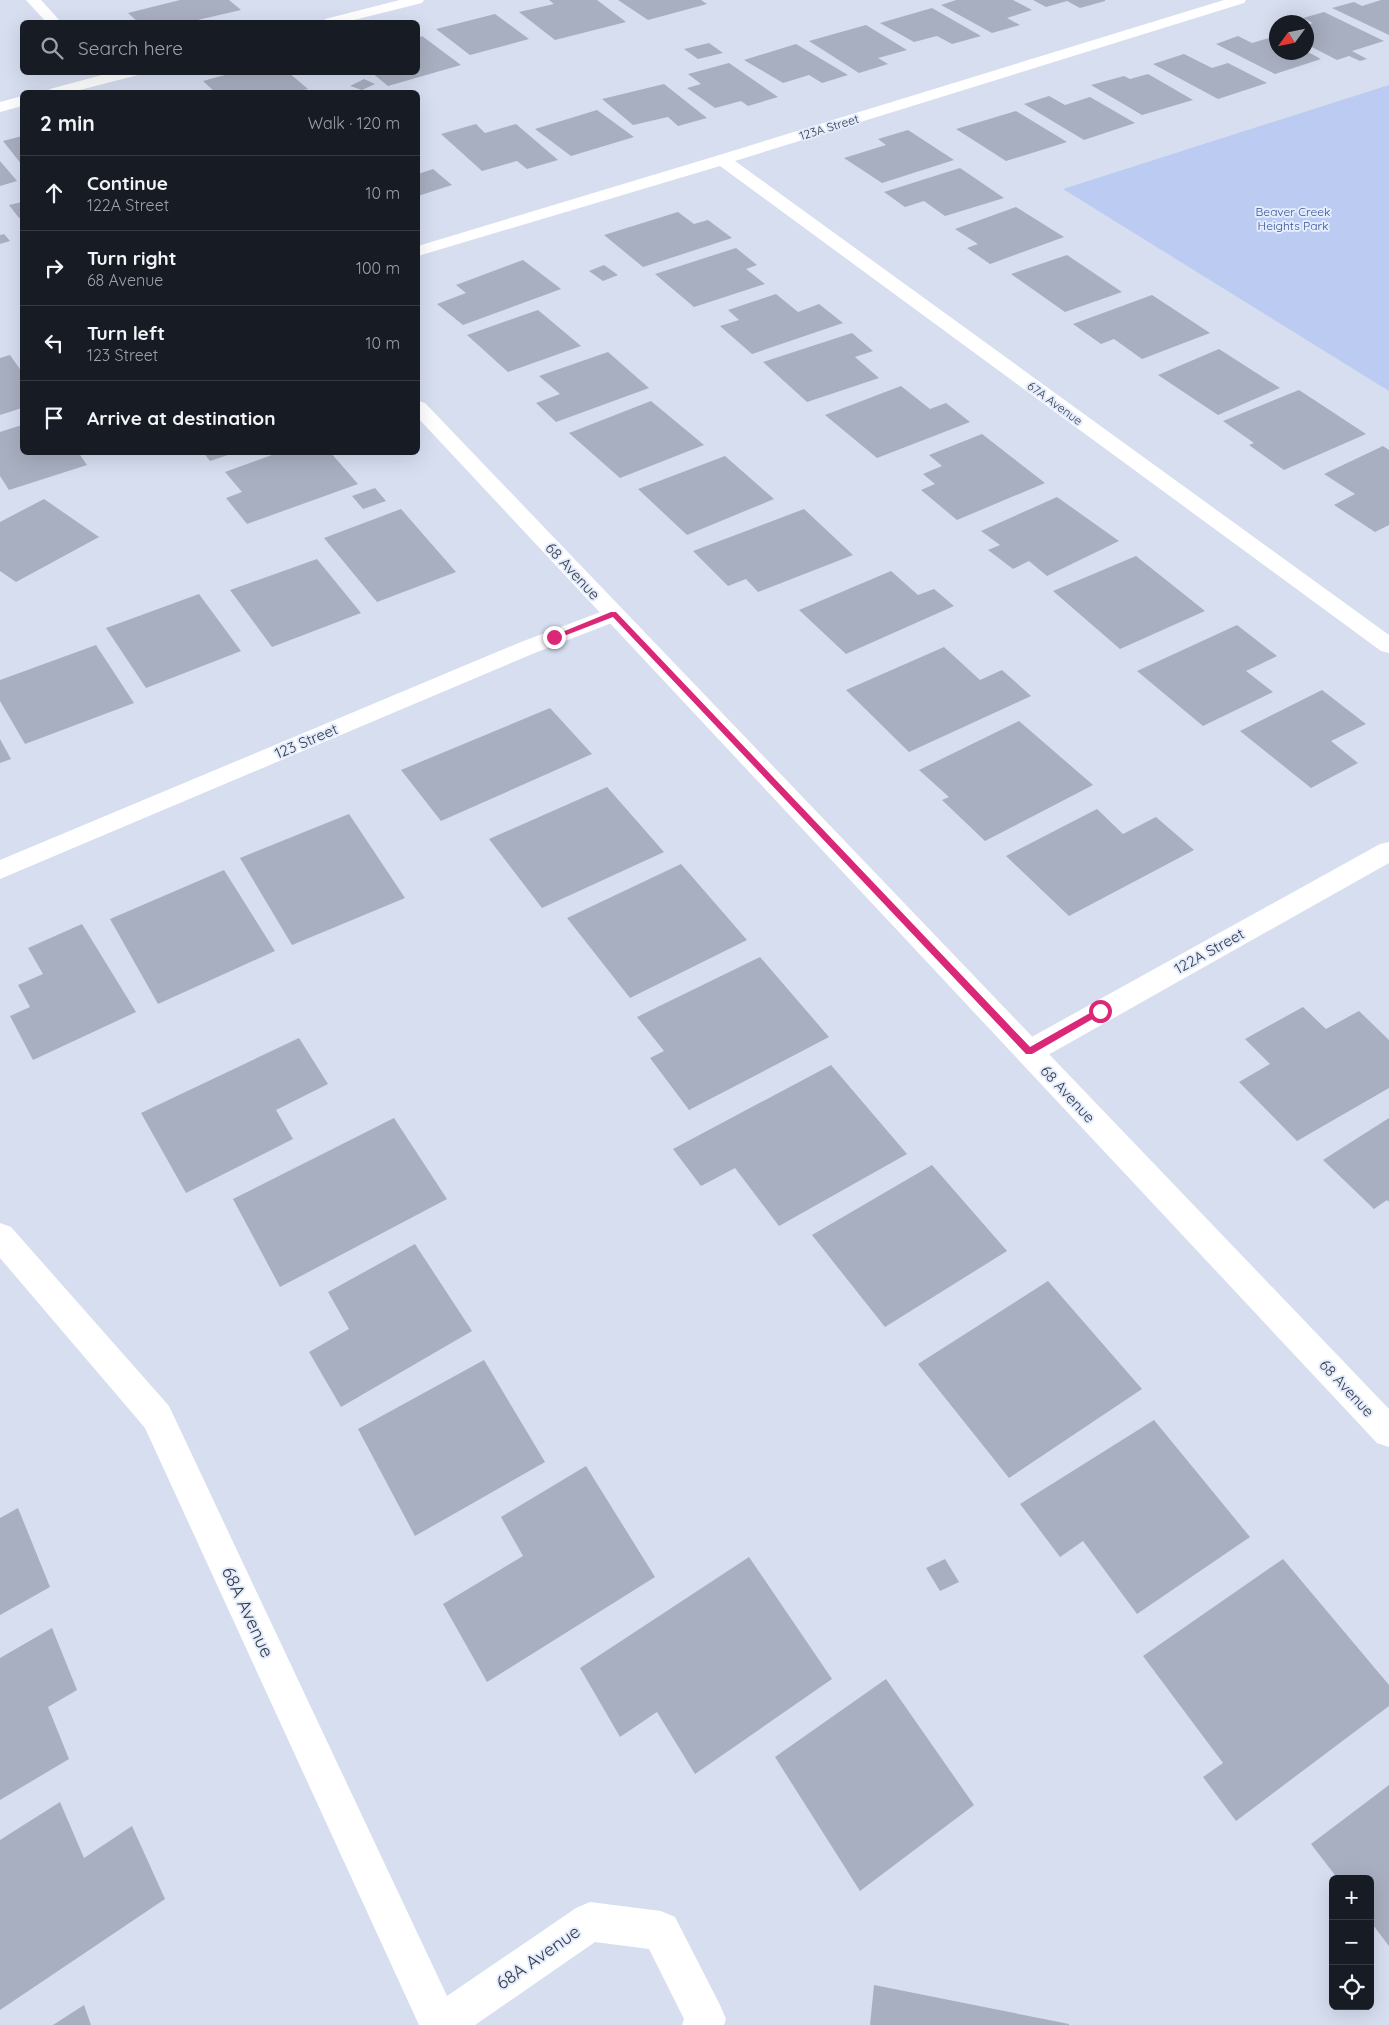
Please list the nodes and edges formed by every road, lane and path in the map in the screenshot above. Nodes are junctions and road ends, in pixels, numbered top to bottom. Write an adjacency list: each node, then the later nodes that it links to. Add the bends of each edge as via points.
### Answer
1 (33, 0): 4 (street)
2 (417, 0): 5 (street)
3 (1239, 0): 11 (street, 123A Street)
4 (52, 20)
5 (338, 20)
6 (104, 76): 7 (street); 8 (street)
7 (62, 90)
8 (118, 90)
9 (20, 102): 10 (street)
10 (0, 107)
11 (722, 160): 12 (street, 123A Street); 15 (street, 67A Avenue)
12 (420, 250)
13 (420, 409): 14 (street, 68 Avenue)
14 (614, 614): 17 (street, 123 Street); 18 (street, 68 Avenue)
15 (1389, 646)
16 (1389, 851): 18 (street, 122A Street)
17 (0, 870)
18 (1029, 1052): 20 (street, 68 Avenue)
19 (0, 1236): 21 (street, 68A Avenue, via 157,1417)
20 (1389, 1432)
21 (440, 2025): 22 (street, 68A Avenue, via 590,1922 661,1931 706,2019)
22 (702, 2025)

